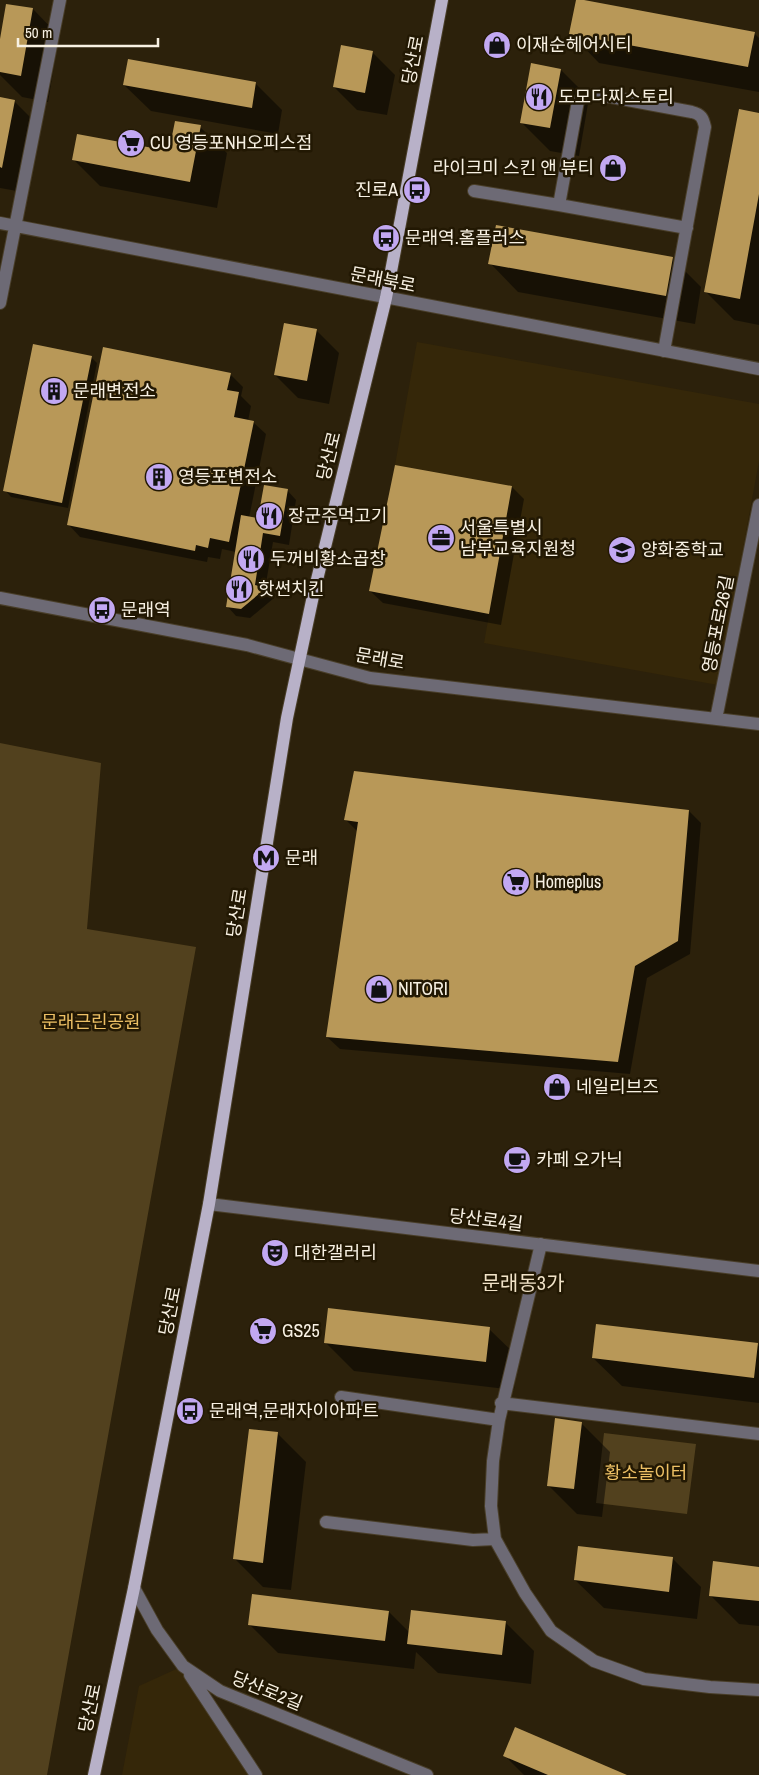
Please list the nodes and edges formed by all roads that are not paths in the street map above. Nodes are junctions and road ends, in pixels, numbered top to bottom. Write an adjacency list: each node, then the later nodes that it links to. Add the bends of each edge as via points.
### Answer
1 (60, 0): 6 (street)
2 (442, 0): 8 (main road, 당산로)
3 (474, 191): 4 (street)
4 (559, 205): 7 (street); 7 (street, via 578,101 594,94 702,116 705,127)
5 (0, 222): 6 (street, 문래북로)
6 (15, 226): 8 (street, 문래북로); 9 (street)
7 (687, 228): 10 (street)
8 (386, 298): 10 (street, 문래북로); 14 (main road, 당산로)
9 (0, 304)
10 (664, 351): 11 (street, 문래북로)
11 (759, 369)
12 (759, 505): 15 (street, 영등포로26길)
13 (0, 598): 14 (street, 문래로, via 247,645)
14 (299, 658): 15 (street, 문래로, via 370,678); 17 (main road, 당산로, via 267,833)
15 (716, 719): 16 (street, 문래로)
16 (759, 724)
17 (209, 1204): 18 (street, 당산로4길); 26 (main road, 당산로)
18 (541, 1244): 19 (street, 당산로4길); 21 (street)
19 (759, 1271)
20 (341, 1397): 22 (street)
21 (501, 1403): 22 (street); 23 (street)
22 (499, 1420): 25 (street, via 491,1506)
23 (759, 1434)
24 (326, 1522): 25 (street, via 473,1540)
25 (495, 1538): 28 (street, via 550,1631 594,1661 644,1678)
26 (134, 1588): 27 (street, 당산로2길, via 157,1630); 29 (main road, 당산로)
27 (184, 1666): 30 (street); 31 (street, 당산로2길, via 220,1691)
28 (759, 1690)
29 (94, 1775)
30 (256, 1775)
31 (427, 1775)

